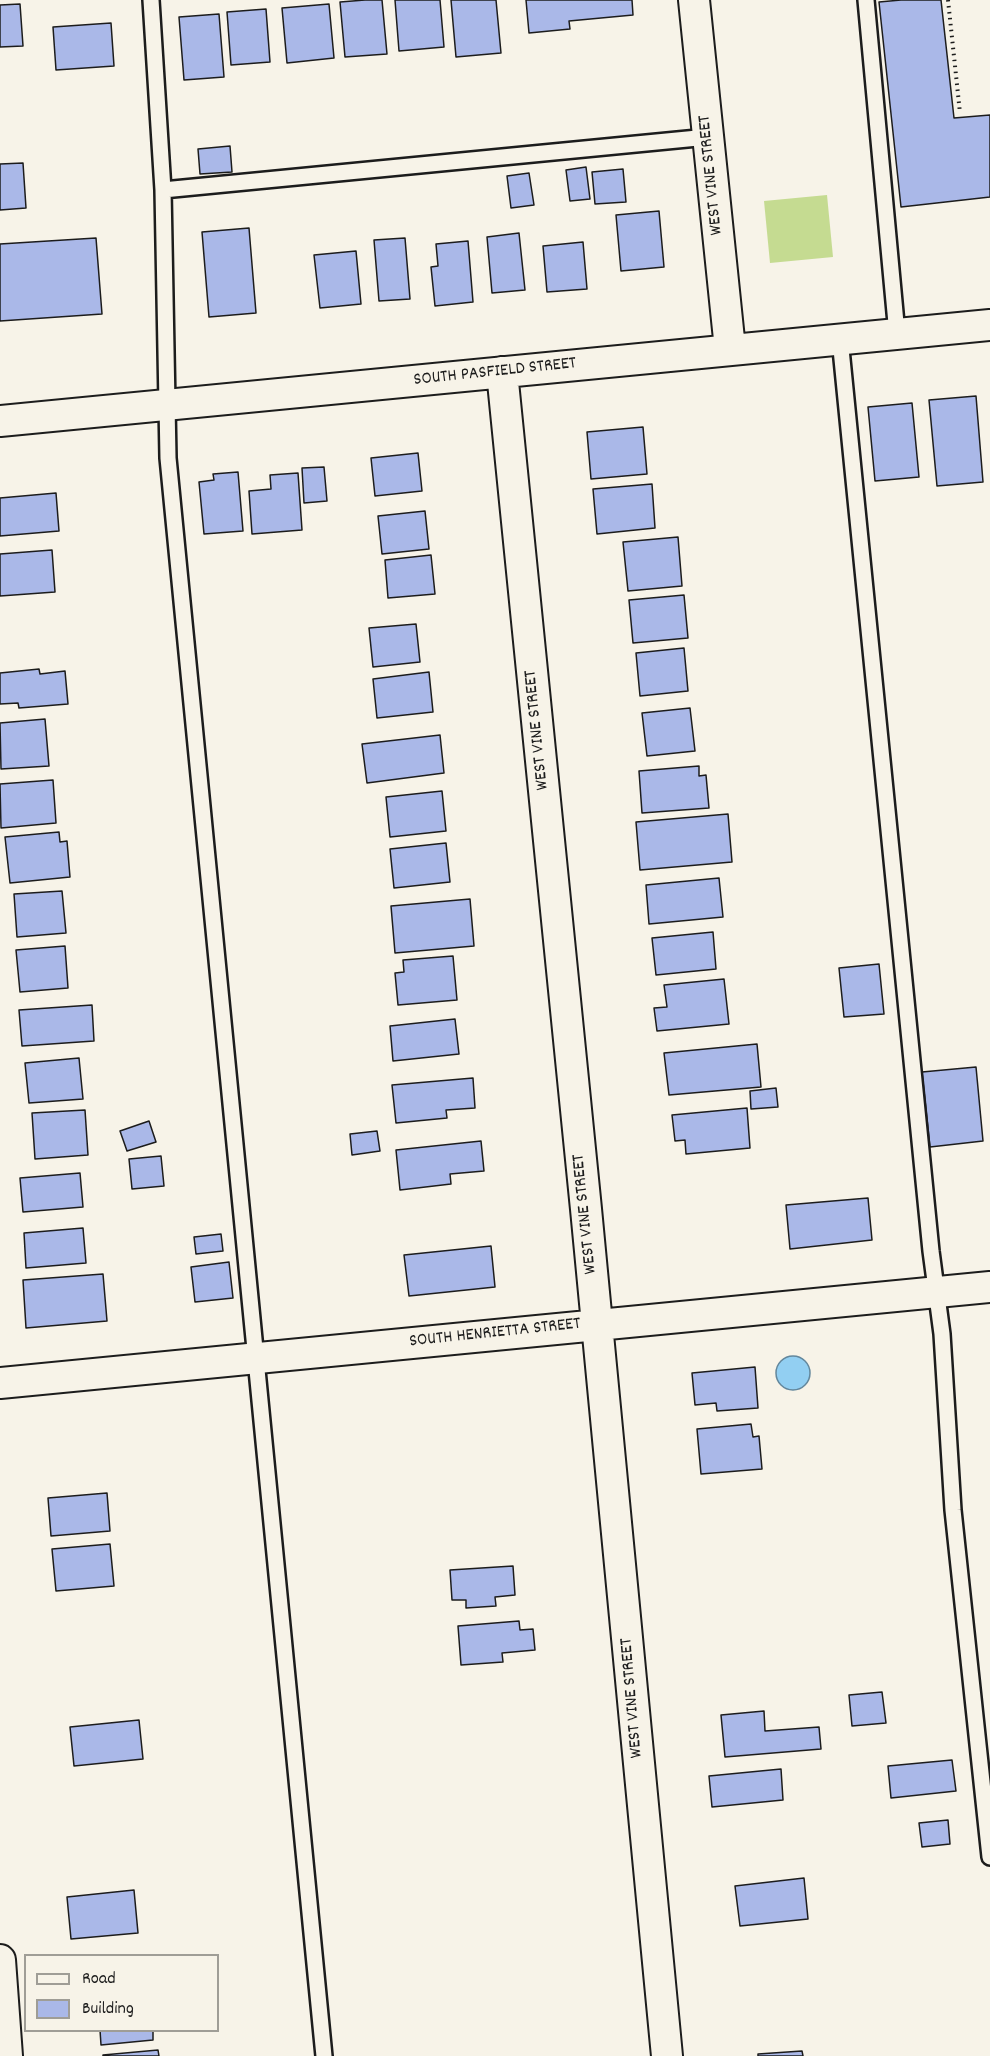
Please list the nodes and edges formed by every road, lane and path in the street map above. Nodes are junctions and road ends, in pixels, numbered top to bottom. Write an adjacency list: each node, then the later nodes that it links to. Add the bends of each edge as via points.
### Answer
1 (151, 0): 7 (lane)
2 (694, 0): 6 (street, WEST VINE STREET)
3 (866, 0): 9 (lane)
4 (948, 0): 5 (path)
5 (960, 113)
6 (708, 137): 7 (lane); 11 (street, WEST VINE STREET)
7 (163, 190): 13 (lane)
8 (990, 325): 9 (street, SOUTH PASFIELD STREET)
9 (897, 334): 10 (street, SOUTH PASFIELD STREET)
10 (840, 339): 11 (street, SOUTH PASFIELD STREET); 16 (lane)
11 (730, 349): 12 (street, SOUTH PASFIELD STREET)
12 (502, 372): 13 (street, SOUTH PASFIELD STREET); 17 (street, WEST VINE STREET)
13 (166, 405): 14 (street, SOUTH PASFIELD STREET); 18 (lane)
14 (0, 421)
15 (990, 1287): 16 (street, SOUTH HENRIETTA STREET)
16 (936, 1293): 17 (street, SOUTH HENRIETTA STREET); 20 (lane, via 953,1510)
17 (597, 1324): 18 (street, SOUTH HENRIETTA STREET); 24 (street, WEST VINE STREET)
18 (256, 1357): 19 (street, SOUTH HENRIETTA STREET); 23 (lane)
19 (0, 1383)
20 (990, 1857)
21 (0, 1960): 22 (street)
22 (6, 2056)
23 (324, 2056)
24 (667, 2056)

